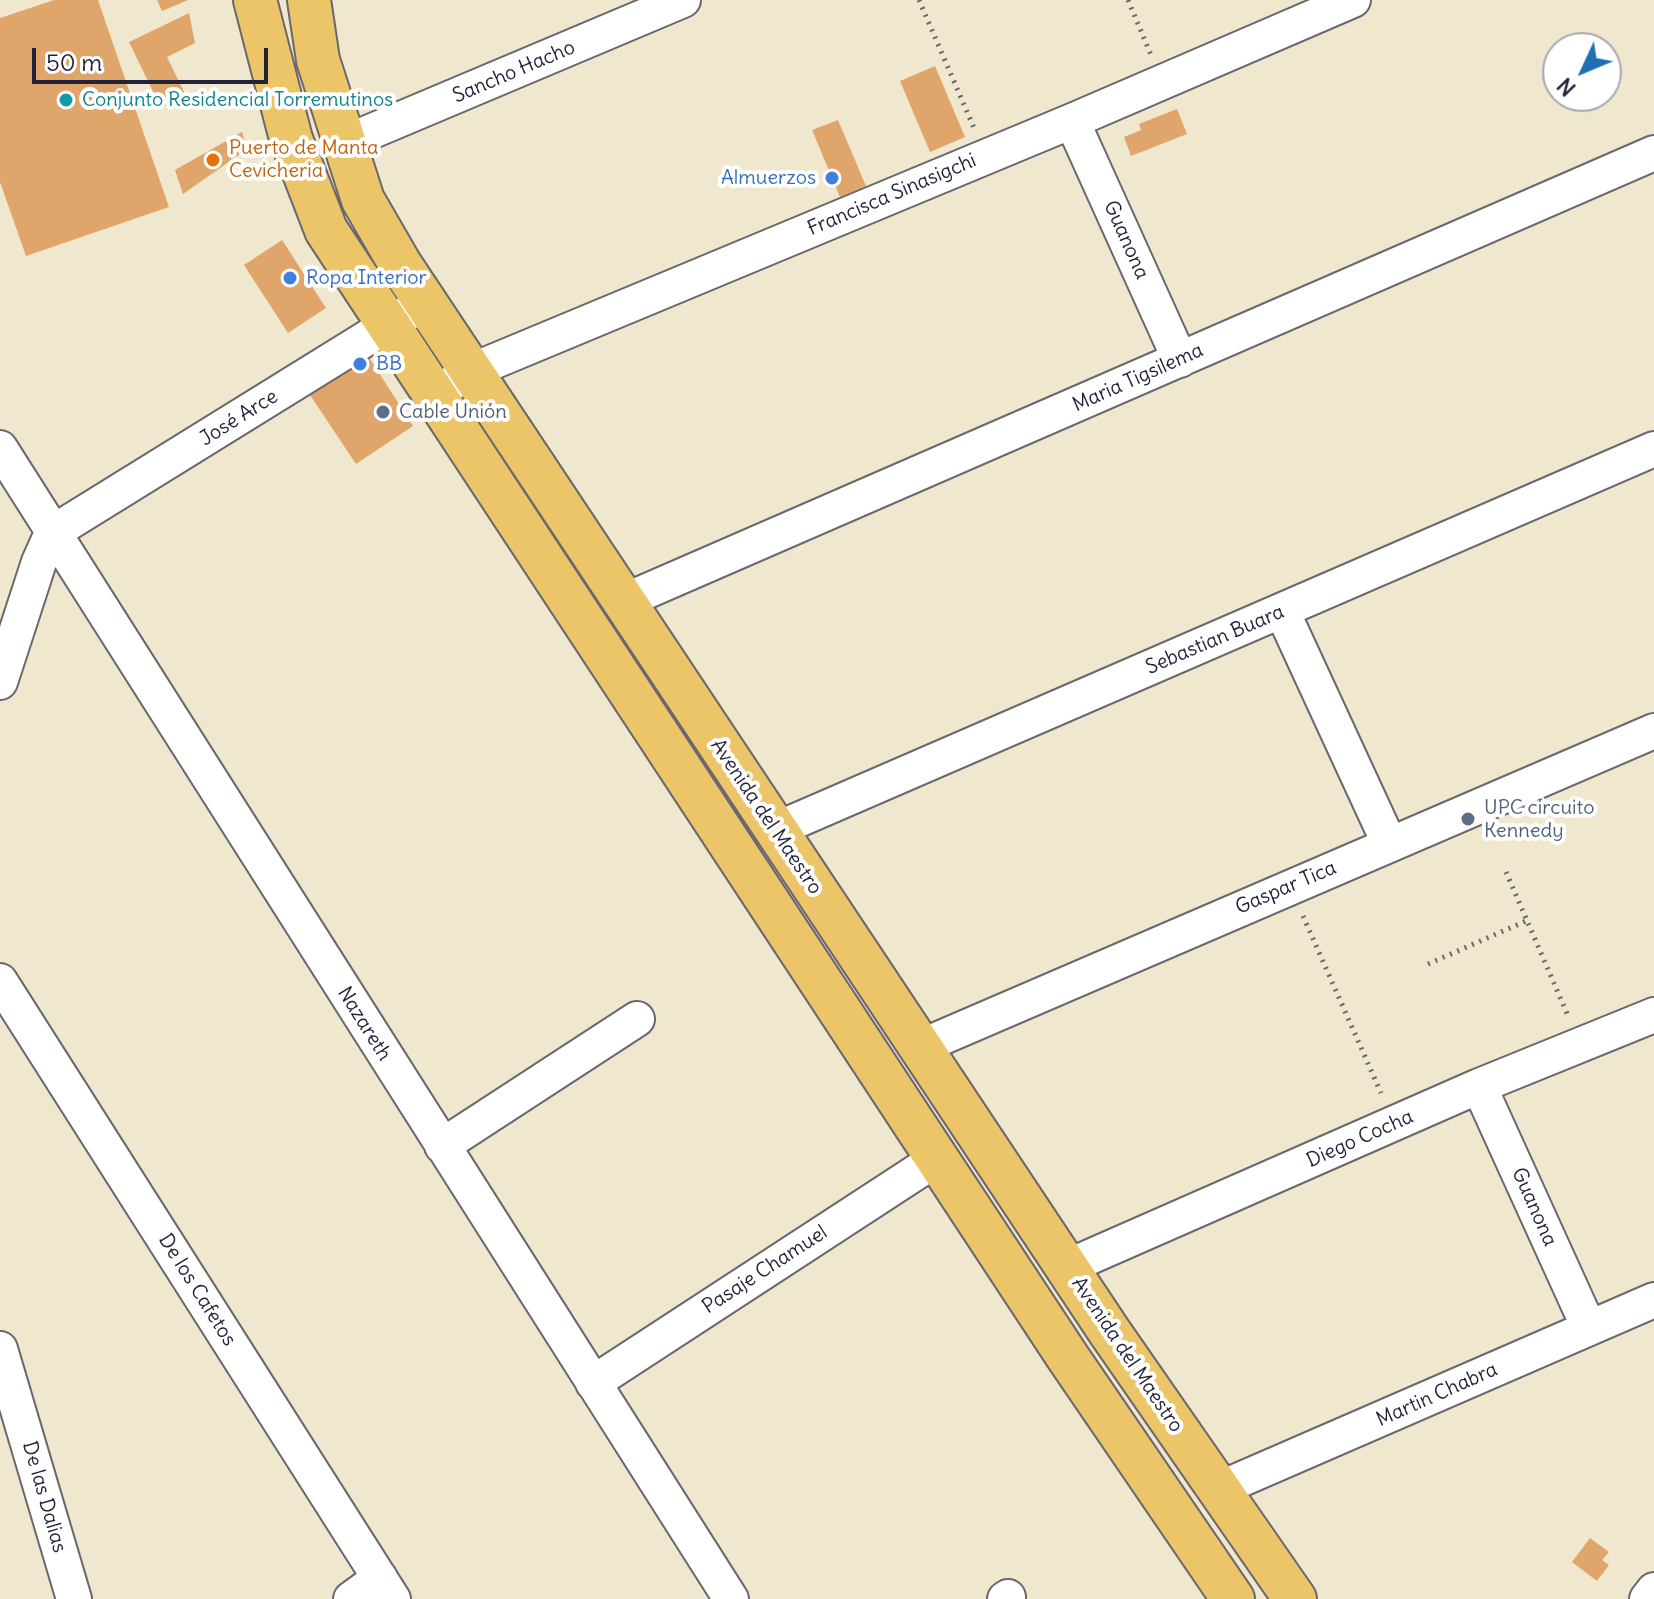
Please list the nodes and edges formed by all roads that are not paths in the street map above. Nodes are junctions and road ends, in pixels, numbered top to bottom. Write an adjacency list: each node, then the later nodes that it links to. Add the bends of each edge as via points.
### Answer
1 (255, 0): 9 (main road, via 291,139 326,230)
2 (309, 0): 6 (main road, Avenida del Maestro, via 318,60)
3 (683, 0): 6 (street, Sancho Hacho)
4 (1353, 0): 5 (street, Francisca Sinasigchi)
5 (1072, 121): 10 (street, Guanona); 11 (street, Francisca Sinasigchi)
6 (344, 143): 8 (main road, Avenida del Maestro, via 363,200)
7 (1654, 153): 10 (street, Maria Tigsilema)
8 (425, 302): 9 (street, José Arce); 11 (main road, Avenida del Maestro)
9 (388, 326): 12 (main road); 15 (street, José Arce)
10 (1180, 360): 16 (street, Maria Tigsilema)
11 (471, 371): 12 (street, Francisca Sinasigchi); 16 (main road, Avenida del Maestro)
12 (434, 395): 20 (main road)
13 (0, 448): 15 (street, Nazareth)
14 (1654, 449): 17 (street, Sebastian Buara)
15 (52, 533): 19 (street); 31 (street, Nazareth)
16 (622, 602): 18 (main road, Avenida del Maestro)
17 (1282, 611): 22 (street, Sebastian Buara); 23 (street)
18 (668, 668): 20 (main road); 22 (main road, Avenida del Maestro)
19 (0, 682)
20 (629, 690): 26 (main road)
21 (1654, 731): 23 (street, Gaspar Tica)
22 (775, 830): 25 (main road, Avenida del Maestro)
23 (1389, 843): 29 (street, Gaspar Tica)
24 (0, 981): 41 (street, De los Cafetos)
25 (877, 983): 26 (main road); 29 (main road, Avenida del Maestro)
26 (839, 1008): 32 (main road)
27 (1654, 1015): 30 (street, Diego Cocha)
28 (637, 1019): 31 (street)
29 (920, 1047): 33 (main road, Avenida del Maestro)
30 (1479, 1086): 33 (street, Diego Cocha); 35 (street, Guanona)
31 (442, 1146): 39 (street, Nazareth)
32 (938, 1158): 38 (main road); 39 (street, Pasaje Chamuel)
33 (1067, 1267): 36 (main road, Avenida del Maestro)
34 (1654, 1300): 35 (street, Martin Chabra)
35 (1589, 1328): 40 (street, Martin Chabra)
36 (1109, 1331): 38 (main road); 40 (main road, Avenida del Maestro)
37 (0, 1349): 43 (street, De las Dalias)
38 (1067, 1356): 46 (main road)
39 (593, 1383): 45 (street, Nazareth)
40 (1219, 1489): 47 (main road, Avenida del Maestro)
41 (387, 1589): 44 (street)
42 (1654, 1590): 48 (street)
43 (74, 1599)
44 (351, 1599)
45 (731, 1599)
46 (1233, 1599)
47 (1295, 1599)
48 (1647, 1599)

